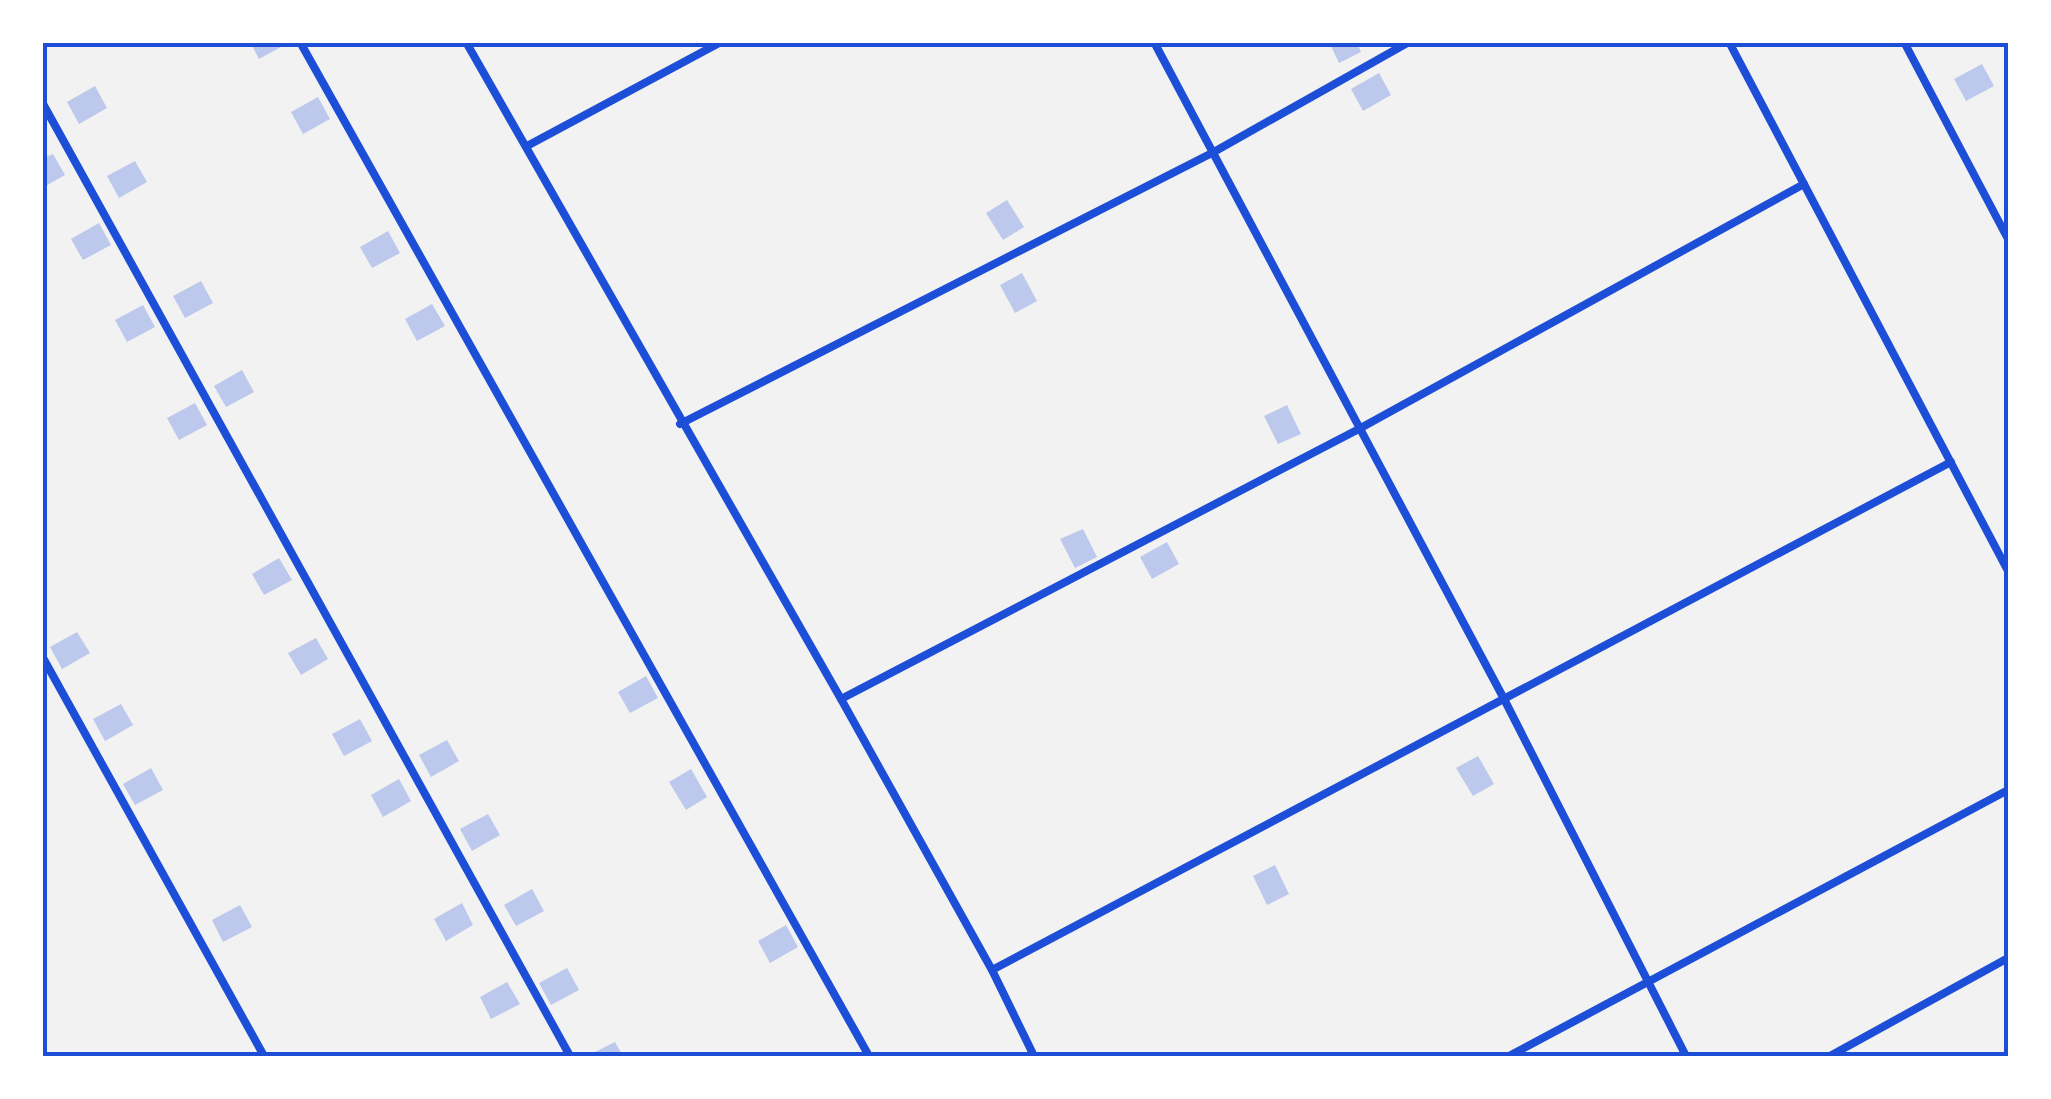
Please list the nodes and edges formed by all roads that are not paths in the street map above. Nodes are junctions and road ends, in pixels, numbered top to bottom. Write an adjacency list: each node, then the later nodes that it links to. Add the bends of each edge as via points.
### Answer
1 (300, 42): 26 (lane)
2 (466, 42): 9 (lane)
3 (721, 42): 9 (lane)
4 (1154, 42): 10 (lane)
5 (1409, 42): 10 (lane)
6 (1730, 42): 11 (lane)
7 (1904, 42): 12 (lane)
8 (42, 102): 25 (lane)
9 (527, 146): 13 (lane)
10 (1212, 153): 13 (lane); 14 (lane)
11 (1804, 184): 14 (lane); 15 (lane)
12 (2008, 239)
13 (680, 424): 19 (lane)
14 (1357, 430): 18 (lane); 19 (lane)
15 (1951, 462): 16 (lane); 18 (lane)
16 (2008, 571)
17 (42, 656): 24 (lane)
18 (1503, 697): 22 (lane); 23 (lane)
19 (841, 699): 22 (lane)
20 (2008, 790): 23 (lane)
21 (2008, 958): 30 (lane)
22 (992, 970): 27 (lane)
23 (1645, 982): 28 (lane); 29 (lane)
24 (264, 1056)
25 (570, 1056)
26 (869, 1056)
27 (1034, 1056)
28 (1509, 1056)
29 (1686, 1056)
30 (1830, 1056)

